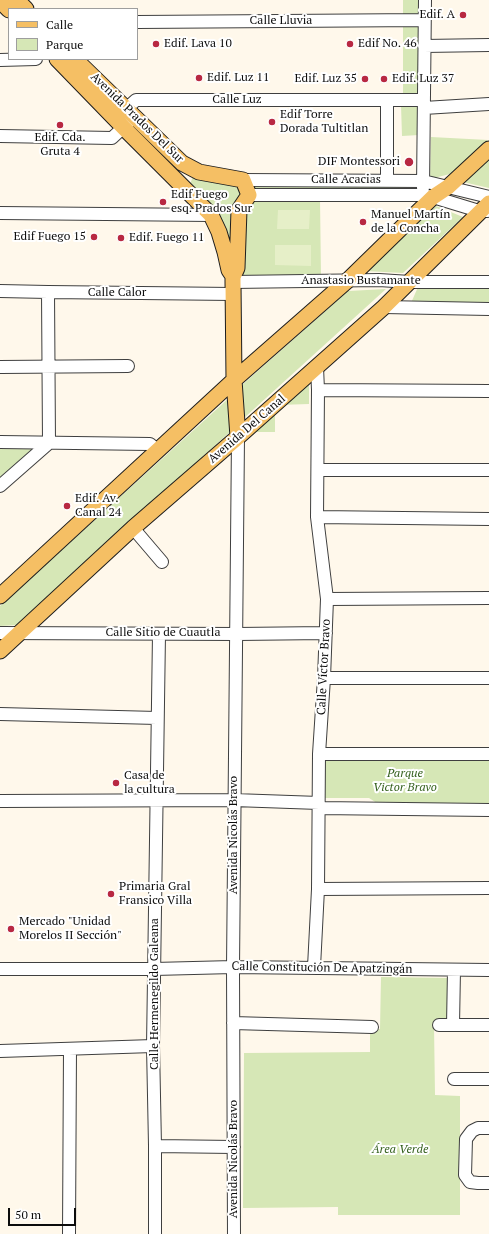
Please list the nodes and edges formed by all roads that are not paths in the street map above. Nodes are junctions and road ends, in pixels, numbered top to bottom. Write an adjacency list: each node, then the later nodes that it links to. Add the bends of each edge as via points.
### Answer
1 (17, 0): 4 (main road)
2 (425, 0): 6 (street)
3 (0, 1): 5 (main road)
4 (25, 8)
5 (8, 9)
6 (424, 20): 7 (street, Calle Lluvia); 9 (street)
7 (138, 22)
8 (489, 45): 9 (street)
9 (424, 46): 13 (street)
10 (58, 60): 15 (main road, Avenida Prados Del Sur)
11 (76, 60): 15 (main road, Avenida Prados Del Sur)
12 (387, 100): 13 (street, Calle Luz); 15 (street, Calle Luz, via 136,100); 22 (street)
13 (423, 104): 14 (street, Calle Luz); 21 (street)
14 (489, 104)
15 (128, 118): 16 (street, Calle Luz, via 112,138); 18 (main road, Avenida Prados Del Sur); 19 (main road, Avenida Prados Del Sur)
16 (0, 136)
17 (489, 149): 23 (main road)
18 (182, 163): 19 (street); 20 (main road, Avenida Prados Del Sur, via 199,172)
19 (171, 175): 29 (main road, Avenida Prados Del Sur)
20 (243, 180): 22 (street, Calle Acacias); 24 (main road)
21 (423, 180): 22 (street, Calle Acacias); 23 (street, Calle Acacias); 25 (street)
22 (387, 181)
23 (448, 187): 25 (main road); 26 (street, Calle Acacias)
24 (249, 195): 25 (street, Calle Acacias); 33 (main road, Avenida Prados Del Sur, via 239,210 237,268)
25 (428, 196): 27 (street, Calle Acacias); 30 (main road)
26 (489, 197)
27 (486, 208): 31 (main road, Avenida Del Canal)
28 (0, 213): 29 (street)
29 (211, 215): 33 (main road, Avenida Prados Del Sur, via 219,232)
30 (348, 280): 31 (street, Anastasio Bustamante); 33 (street, Anastasio Bustamante); 42 (main road)
31 (410, 282): 32 (street, Anastasio Bustamante); 36 (main road, Avenida Del Canal)
32 (489, 282)
33 (233, 284): 35 (street, Calle Calor); 42 (main road, Avenida Prados Del Sur)
34 (0, 291): 35 (street, Calle Calor)
35 (48, 292): 38 (street)
36 (384, 307): 37 (street); 41 (main road, Avenida Del Canal)
37 (489, 309)
38 (49, 366): 39 (street); 40 (street); 47 (street)
39 (128, 366)
40 (0, 367)
41 (317, 367): 43 (street, Calle Víctor Bravo); 45 (main road, Avenida Del Canal)
42 (234, 380): 45 (main road, Avenida Prados Del Sur); 48 (main road)
43 (318, 390): 44 (street); 49 (street, Calle Víctor Bravo)
44 (489, 391)
45 (238, 437): 54 (main road, Avenida Del Canal); 63 (street, Avenida Nicolás Bravo)
46 (0, 442): 47 (street)
47 (49, 443): 48 (street, via 150,444); 51 (street)
48 (158, 451): 56 (main road)
49 (318, 470): 50 (street); 52 (street, Calle Víctor Bravo)
50 (489, 470)
51 (0, 486)
52 (317, 517): 53 (street); 58 (street, Calle Víctor Bravo)
53 (489, 519)
54 (133, 528): 55 (street); 60 (main road, Avenida Del Canal)
55 (162, 562)
56 (0, 596)
57 (489, 598): 58 (street)
58 (327, 599): 61 (street, Calle Víctor Bravo)
59 (0, 633): 60 (street, Calle Sitio de Cuautla)
60 (21, 633): 62 (street, Calle Sitio de Cuautla); 64 (main road, Avenida Del Canal)
61 (326, 633): 63 (street, Calle Sitio de Cuautla); 65 (street, Calle Víctor Bravo)
62 (159, 634): 63 (street, Calle Sitio de Cuautla); 68 (street, Calle Hermenegildo Galeana)
63 (237, 634): 71 (street, Avenida Nicolás Bravo)
64 (0, 651)
65 (324, 678): 66 (street); 69 (street, Calle Víctor Bravo)
66 (489, 678)
67 (0, 714): 68 (street)
68 (158, 718): 73 (street, Calle Hermenegildo Galeana)
69 (319, 754): 70 (street); 74 (street, Calle Víctor Bravo)
70 (489, 754)
71 (234, 800): 73 (street); 74 (street); 78 (street, Avenida Nicolás Bravo)
72 (0, 801): 73 (street)
73 (157, 801): 81 (street, Calle Hermenegildo Galeana)
74 (319, 804): 75 (street, via 362,802 369,804 371,809); 77 (street, Calle Víctor Bravo)
75 (489, 810)
76 (489, 888): 77 (street)
77 (318, 889): 79 (street, Calle Víctor Bravo)
78 (233, 967): 79 (street, Calle Constitución De Apatzingán); 81 (street, Calle Constitución De Apatzingán); 84 (street, Avenida Nicolás Bravo)
79 (314, 967): 82 (street, Calle Constitución De Apatzingán)
80 (0, 969): 81 (street, Calle Constitución De Apatzingán)
81 (154, 969): 89 (street, Calle Hermenegildo Galeana)
82 (454, 970): 83 (street, Calle Constitución De Apatzingán); 86 (street)
83 (489, 970)
84 (233, 1023): 88 (street); 96 (street, Avenida Nicolás Bravo)
85 (439, 1025): 86 (street)
86 (453, 1025): 87 (street)
87 (489, 1025)
88 (372, 1026)
89 (153, 1046): 90 (street); 95 (street, Calle Hermenegildo Galeana)
90 (70, 1049): 91 (street); 98 (street)
91 (0, 1051)
92 (454, 1079): 93 (street)
93 (489, 1079)
94 (489, 1128): 97 (street, via 478,1128 466,1139 466,1175 470,1182)
95 (155, 1146): 96 (street); 99 (street, Calle Hermenegildo Galeana)
96 (234, 1147): 100 (street, Avenida Nicolás Bravo)
97 (489, 1183)
98 (68, 1234)
99 (155, 1234)
100 (234, 1234)

